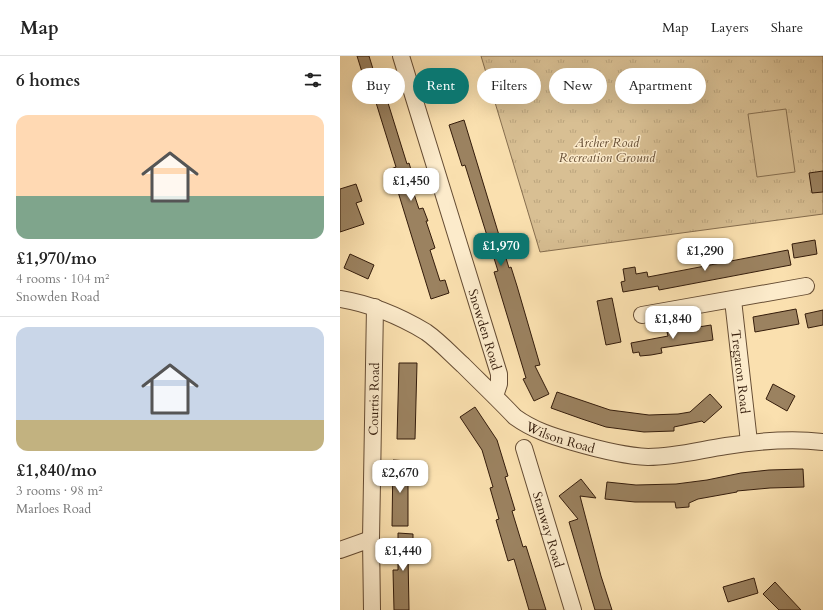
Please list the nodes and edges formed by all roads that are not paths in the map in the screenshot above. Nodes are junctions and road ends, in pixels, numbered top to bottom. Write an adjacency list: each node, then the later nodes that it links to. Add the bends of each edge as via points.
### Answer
1 (401, 56): 7 (street, Snowden Road, via 499,374)
2 (806, 286): 4 (street)
3 (340, 299): 5 (street, Wilson Road)
4 (733, 300): 6 (street); 8 (street, Tregaron Road)
5 (375, 307): 7 (street, Wilson Road, via 427,333); 11 (street, Courtis Road)
6 (642, 315)
7 (495, 396): 8 (street, Wilson Road, via 528,427 621,454 648,457 689,454)
8 (749, 442): 9 (street, Wilson Road)
9 (823, 442)
10 (524, 448): 14 (street, Stanway Road)
11 (371, 539): 12 (street); 13 (street, Courtis Road)
12 (340, 550)
13 (372, 610)
14 (573, 610)

